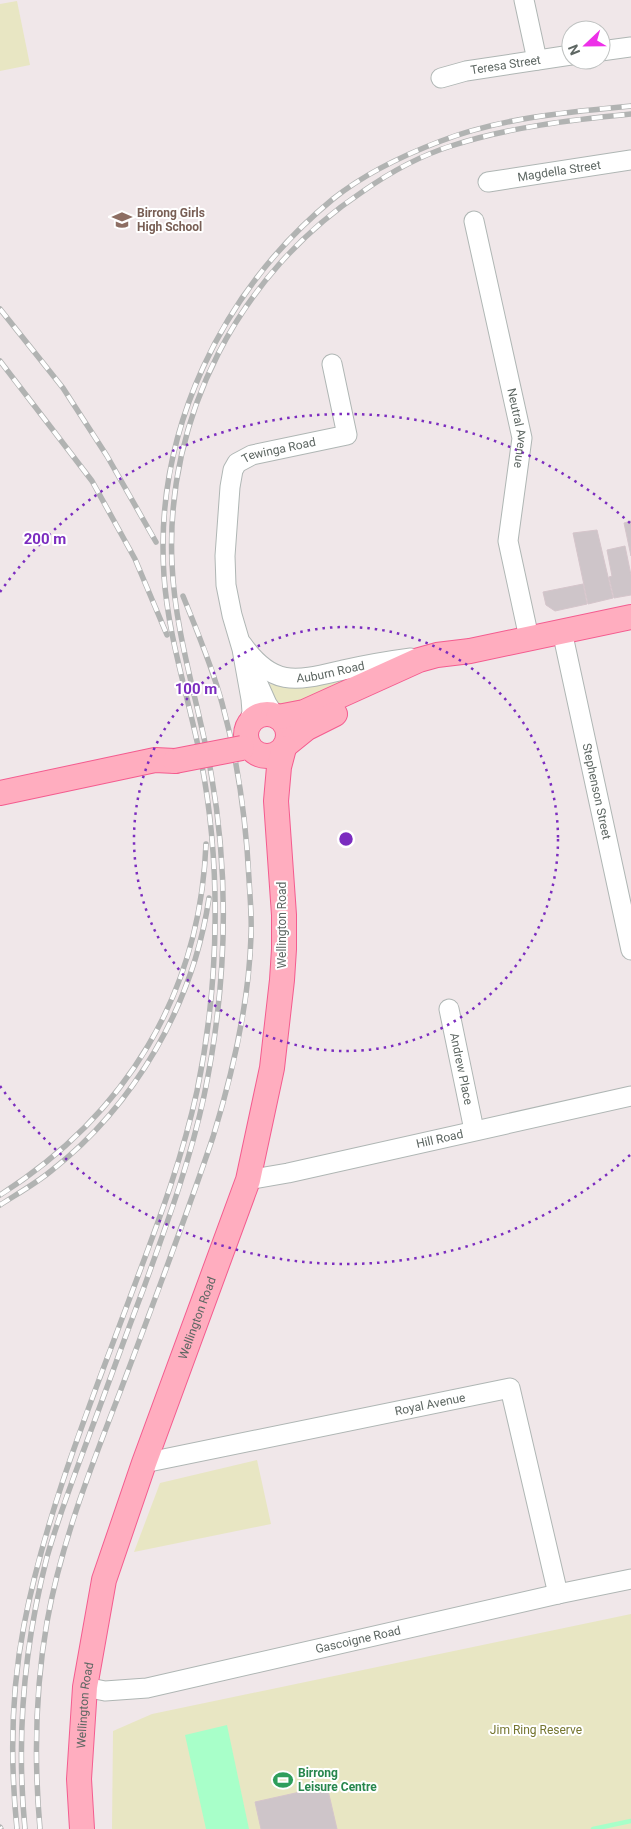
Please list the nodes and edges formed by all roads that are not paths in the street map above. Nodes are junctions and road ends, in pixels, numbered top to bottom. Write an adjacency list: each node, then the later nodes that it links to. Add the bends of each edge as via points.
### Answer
1 (524, 0): 5 (street)
2 (631, 47): 3 (street)
3 (611, 50)
4 (561, 57): 5 (street, Teresa Street)
5 (537, 60): 6 (street, Teresa Street)
6 (441, 78)
7 (631, 160): 8 (street, Magdella Street)
8 (488, 182)
9 (474, 221): 13 (street, Neutral Avenue, via 522,438 508,541)
10 (332, 364): 14 (street, Tewinga Road, via 347,435 252,455 233,470 225,556 226,585)
11 (631, 617): 12 (main road, Auburn Road)
12 (562, 632): 13 (main road, Auburn Road); 22 (street, Stephenson Street)
13 (529, 638): 15 (main road, Auburn Road)
14 (241, 645): 16 (street, Auburn Road, via 264,668 291,679); 17 (street, Tewinga Road, via 266,702); 18 (street, Tewinga Road, via 252,699)
15 (470, 651): 16 (main road, Auburn Road); 19 (main road, Auburn Road, via 320,721)
16 (437, 655): 17 (main road, Auburn Road, via 406,665 304,712)
17 (277, 716): 18 (main road, via 259,716); 19 (main road, via 288,730)
18 (248, 740): 19 (main road, via 270,757); 20 (main road, bridge); 21 (main road, Wellington Road, via 264,768)
19 (285, 746): 21 (main road, Wellington Road, via 277,778)
20 (0, 793)
21 (276, 801): 26 (main road, Wellington Road, via 284,915 282,980 272,1068)
22 (631, 950)
23 (449, 1009): 25 (street, Andrew Place)
24 (631, 1096): 25 (street, Hill Road)
25 (474, 1130): 26 (street, Hill Road)
26 (248, 1180): 27 (main road, Wellington Road)
27 (144, 1463): 29 (street, Royal Avenue, via 510,1388); 30 (main road, Wellington Road, via 104,1580)
28 (631, 1579): 29 (street, Gascoigne Road)
29 (558, 1594): 30 (street, Gascoigne Road, via 147,1688 105,1691)
30 (85, 1687): 31 (main road, Wellington Road, via 78,1779)
31 (82, 1829)

